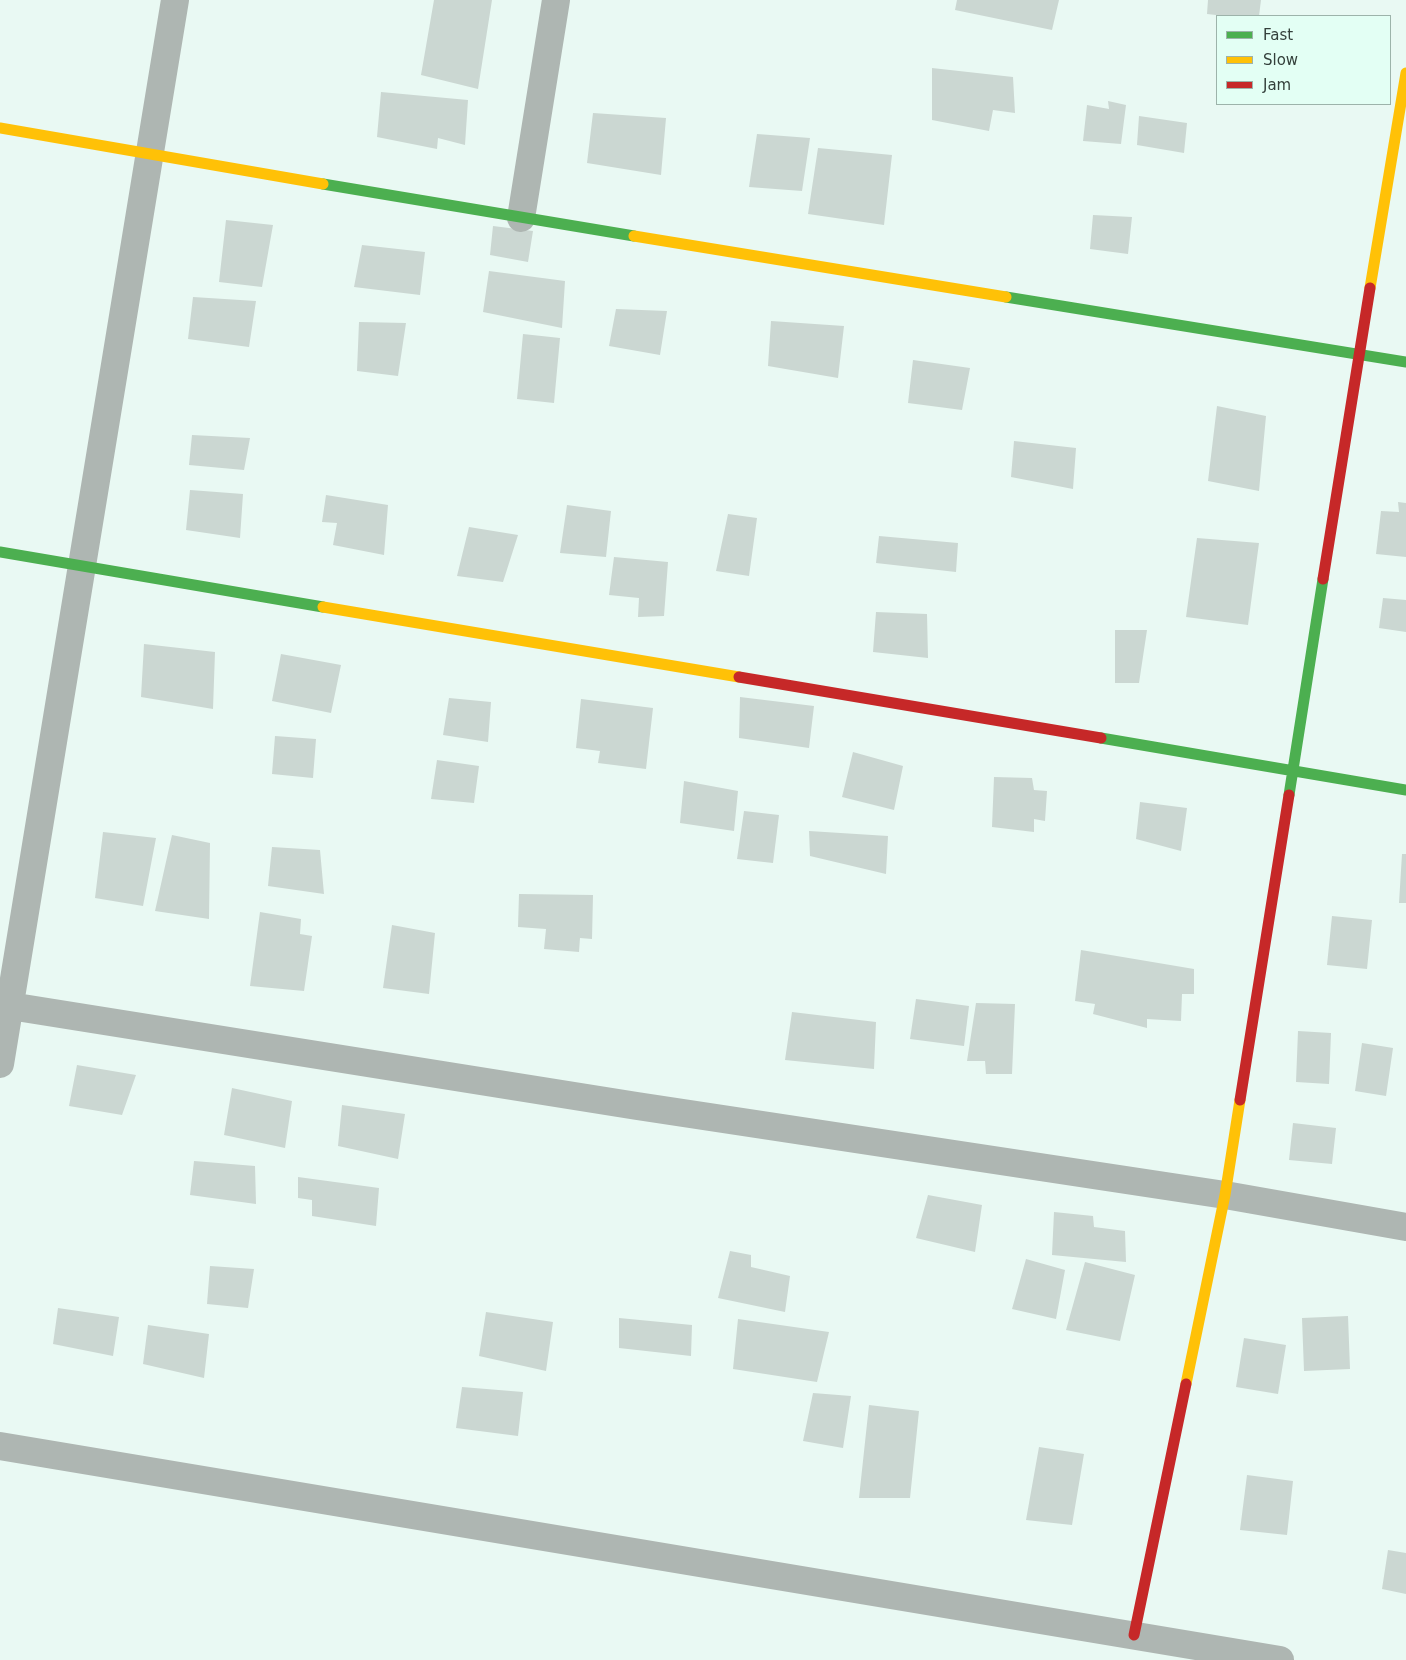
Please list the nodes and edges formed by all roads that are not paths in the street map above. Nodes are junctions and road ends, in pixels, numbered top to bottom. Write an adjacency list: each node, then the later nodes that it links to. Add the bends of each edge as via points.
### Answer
1 (175, 0): 5 (street)
2 (556, 0): 6 (street)
3 (1406, 73): 7 (street)
4 (0, 128): 5 (street)
5 (150, 154): 6 (street); 10 (street)
6 (521, 218): 7 (street)
7 (1359, 354): 8 (street); 11 (street)
8 (1406, 362)
9 (0, 552): 10 (street)
10 (82, 565): 11 (street); 13 (street)
11 (1294, 772): 12 (street); 15 (street)
12 (1406, 790)
13 (10, 1006): 14 (street); 15 (street, via 638,1106)
14 (0, 1064)
15 (1226, 1194): 16 (street); 18 (street)
16 (1406, 1228)
17 (0, 1446): 18 (street)
18 (1134, 1635): 19 (street)
19 (1280, 1660)

